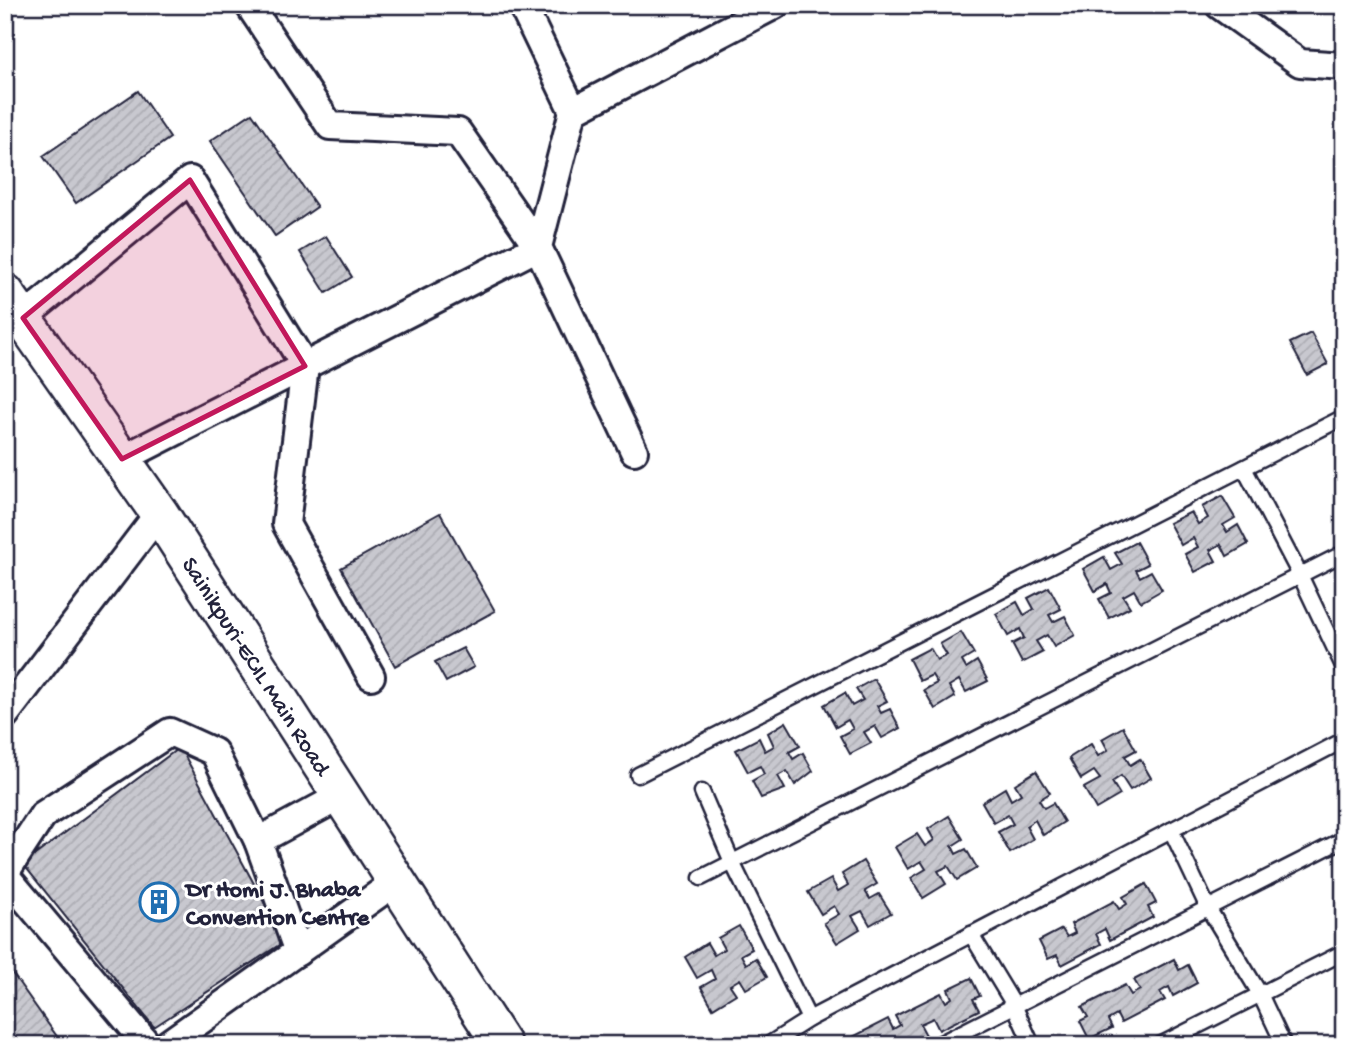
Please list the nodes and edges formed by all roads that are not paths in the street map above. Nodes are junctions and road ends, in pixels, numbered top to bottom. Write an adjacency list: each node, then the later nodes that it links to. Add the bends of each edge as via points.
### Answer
1 (249, 5): 7 (street, via 330,126 458,132)
2 (522, 5): 6 (street)
3 (775, 5): 6 (street)
4 (1219, 5): 5 (street, via 1300,63)
5 (1344, 66)
6 (573, 111): 7 (street)
7 (538, 247): 9 (street); 11 (street)
8 (14, 306): 9 (street, via 190,180); 12 (street, Sainikpuri-ECIL Main Road)
9 (305, 366): 12 (street); 18 (street, via 285,524)
10 (1344, 417): 13 (lane)
11 (634, 451)
12 (122, 460): 14 (street, Sainikpuri-ECIL Main Road)
13 (1244, 468): 16 (lane); 21 (lane)
14 (159, 513): 19 (street); 23 (street, Sainikpuri-ECIL Main Road)
15 (1344, 553): 16 (lane)
16 (1300, 575): 17 (lane); 27 (lane)
17 (1344, 668)
18 (371, 676)
19 (5, 715)
20 (1344, 740): 24 (lane)
21 (638, 775)
22 (702, 792): 27 (lane)
23 (341, 796): 26 (street); 30 (street, Sainikpuri-ECIL Main Road)
24 (1171, 830): 31 (lane); 32 (lane)
25 (1344, 839): 31 (lane)
26 (258, 841): 28 (street, via 214,752 170,732 43,815); 34 (street)
27 (732, 862): 29 (lane); 37 (lane)
28 (5, 874): 39 (street)
29 (701, 878)
30 (397, 881): 34 (street); 41 (street, Sainikpuri-ECIL Main Road)
31 (1208, 908): 35 (lane); 36 (lane)
32 (971, 934): 36 (lane); 37 (lane)
33 (1344, 951): 35 (lane)
34 (298, 952): 40 (street)
35 (1260, 994): 44 (lane); 45 (lane)
36 (1014, 1005): 42 (lane); 43 (lane)
37 (809, 1019): 38 (lane)
38 (769, 1044)
39 (148, 1045)
40 (166, 1045)
41 (502, 1045)
42 (937, 1045)
43 (1032, 1045)
44 (1160, 1045)
45 (1284, 1045)

